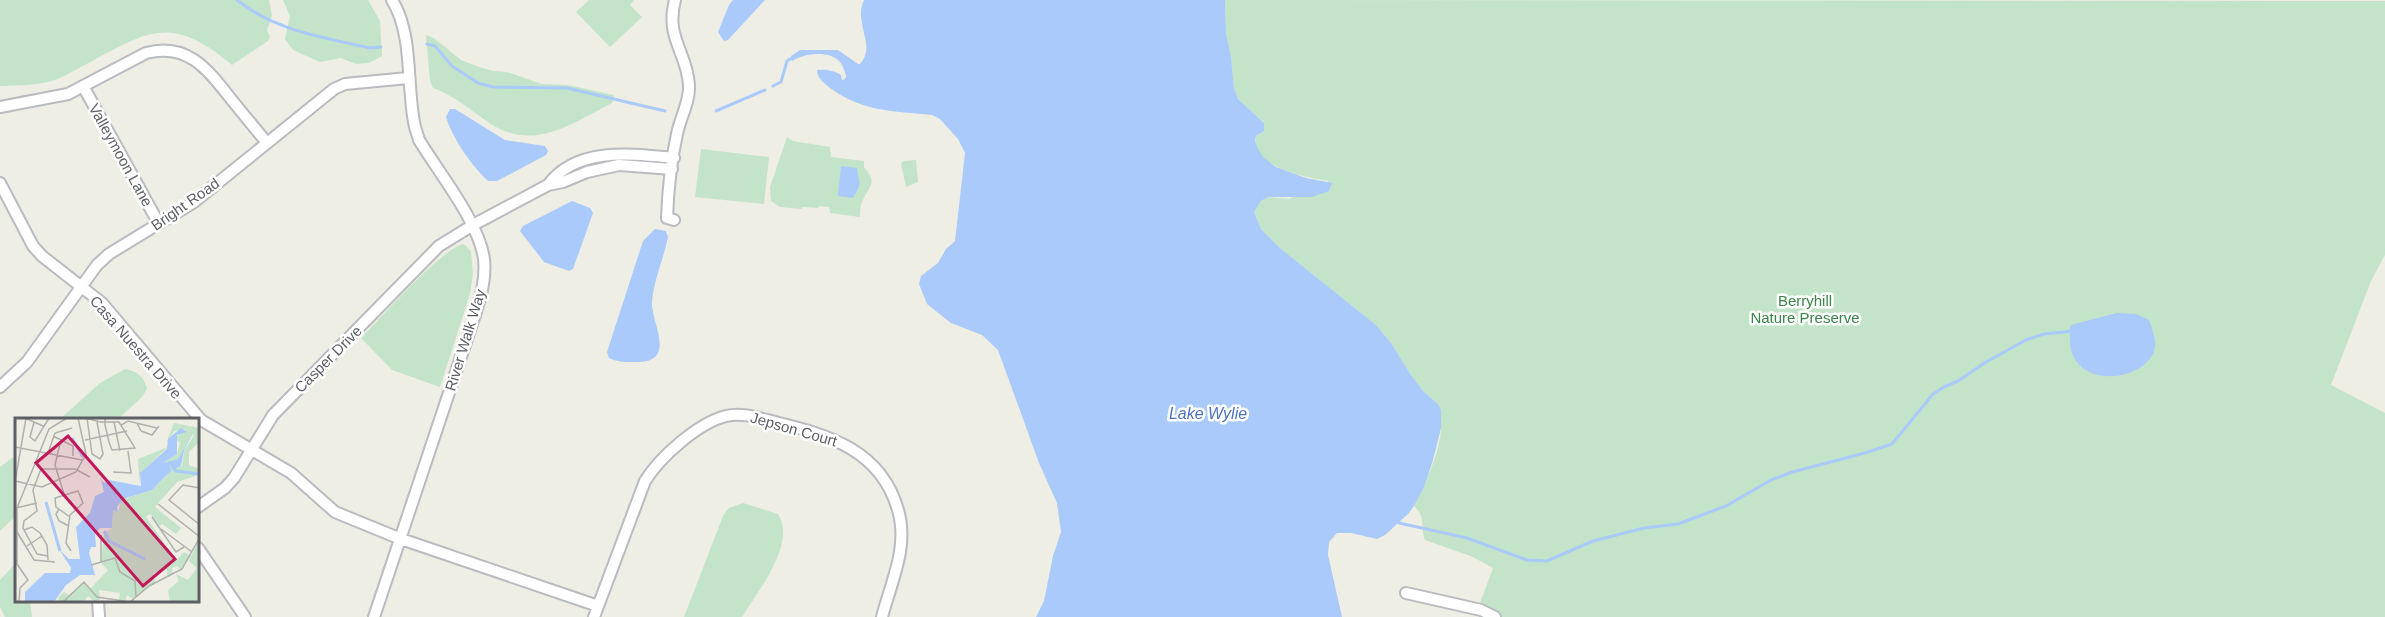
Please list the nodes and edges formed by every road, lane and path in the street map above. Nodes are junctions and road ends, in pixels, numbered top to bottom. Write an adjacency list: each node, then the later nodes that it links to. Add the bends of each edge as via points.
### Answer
1 (392, 0): 3 (street, River Walk Way, via 403,29)
2 (675, 0): 7 (street, via 671,21 690,89)
3 (408, 78): 6 (street, Bright Road, via 345,84 334,89); 11 (street, River Walk Way, via 412,117 420,140)
4 (83, 86): 5 (street, via 68,94); 6 (street, via 146,53 175,51 208,70); 10 (street, Valleymoon Lane)
5 (0, 106)
6 (267, 143): 10 (street, Bright Road, via 194,202)
7 (673, 164): 9 (street, via 667,216); 11 (street, Casper Drive, via 610,166 586,172 548,185)
8 (0, 183): 12 (street, Casa Nuestra Drive, via 33,246)
9 (675, 220)
10 (159, 224): 12 (street, Bright Road, via 109,254)
11 (473, 225): 16 (street, Casper Drive, via 439,246 273,415); 18 (street, River Walk Way, via 484,260 483,290)
12 (81, 287): 13 (street, Bright Road, via 27,362); 14 (street, Casa Nuestra Drive, via 102,303)
13 (0, 387)
14 (199, 418)
15 (200, 419): 16 (street, Casa Nuestra Drive)
16 (251, 450): 17 (street, Casper Drive, via 225,488); 18 (street, Casa Nuestra Drive, via 300,480 332,510)
17 (200, 506)
18 (401, 539): 21 (street, Casa Nuestra Drive); 24 (street, River Walk Way)
19 (200, 551): 23 (street)
20 (1406, 593): 22 (street)
21 (596, 612): 25 (street, Jepson Court, via 652,470 663,456 711,422 743,414 838,441 876,467 892,492 902,538)
22 (1493, 616)
23 (245, 617)
24 (374, 617)
25 (882, 617)

